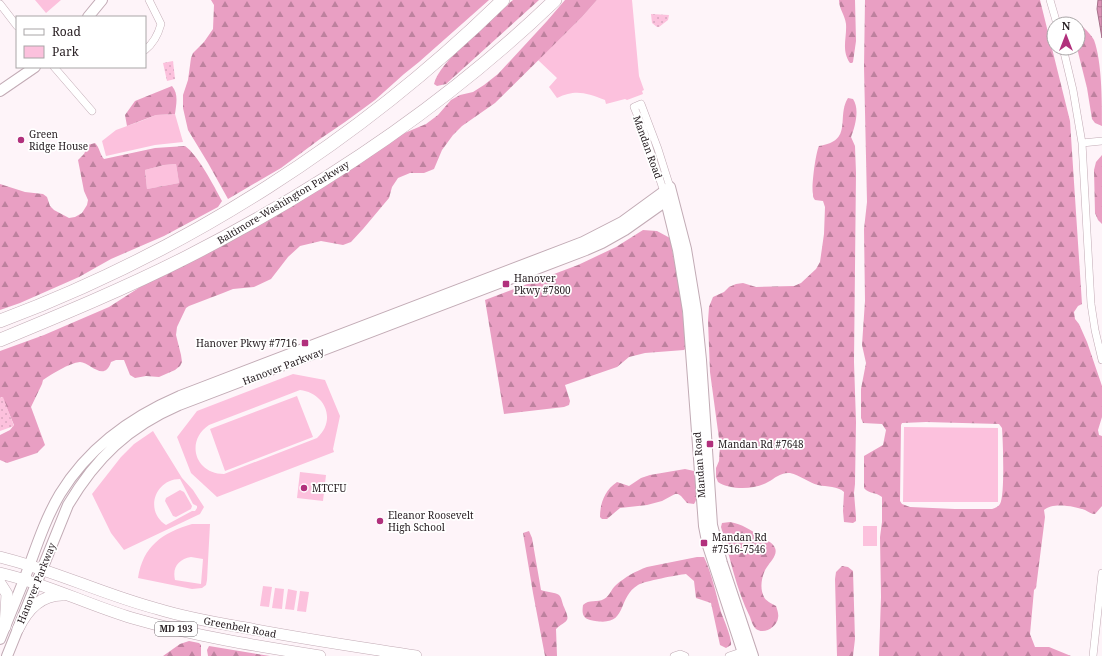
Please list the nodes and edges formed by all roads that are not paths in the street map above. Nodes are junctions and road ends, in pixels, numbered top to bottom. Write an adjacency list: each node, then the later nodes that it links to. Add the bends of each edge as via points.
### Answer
1 (102, 0): 7 (street)
2 (149, 0): 10 (street, via 161,24 157,36)
3 (503, 0): 19 (highway, Baltimore-Washington Parkway, via 403,89 296,169 179,239 135,262)
4 (555, 0): 20 (highway, Baltimore-Washington Parkway, via 508,43 443,96 376,145 306,191 187,257 94,301)
5 (1050, 0): 8 (street)
6 (0, 4): 9 (street)
7 (89, 16)
8 (1054, 16)
9 (16, 25)
10 (146, 49)
11 (1065, 56): 17 (street)
12 (34, 68): 14 (street)
13 (55, 68): 15 (street)
14 (0, 91)
15 (92, 111)
16 (1102, 141): 17 (street)
17 (1082, 143): 21 (street, via 1091,304)
18 (668, 194): 18 (street, Mandan Road, via 658,149 641,104 634,108); 23 (street, Hanover Parkway, via 583,242 180,396 133,420 95,450 66,485 44,524); 24 (street, Hanover Parkway, via 630,228 586,250 179,405 148,421 116,444 83,481 64,513); 34 (street, Mandan Road, via 688,311 704,526 708,546)
19 (0, 321)
20 (0, 340)
21 (1102, 360)
22 (0, 557): 23 (main road, Greenbelt Road / MD 193)
23 (29, 565): 24 (main road, Greenbelt Road / MD 193); 27 (street, Hanover Parkway)
24 (42, 569): 29 (street, Hanover Parkway); 37 (main road, Greenbelt Road / MD 193, via 159,610 259,631)
25 (0, 572): 27 (main road, Greenbelt Road / MD 193)
26 (1102, 573): 41 (street)
27 (24, 579): 29 (main road, Greenbelt Road / MD 193); 31 (street, Hanover Parkway)
28 (0, 583): 31 (main road, via 7,594)
29 (36, 584): 30 (main road, Greenbelt Road / MD 193); 32 (street, Hanover Parkway)
30 (67, 595): 32 (main road, via 48,596 41,600 30,609); 36 (main road, Greenbelt Road / MD 193, via 131,618 185,631)
31 (5, 627): 33 (street, Hanover Parkway)
32 (18, 629): 35 (street, Hanover Parkway)
33 (0, 639)
34 (748, 653): 40 (street)
35 (7, 656)
36 (320, 656)
37 (416, 656)
38 (674, 656): 39 (street)
39 (685, 656)
40 (729, 656)
41 (1093, 656)

